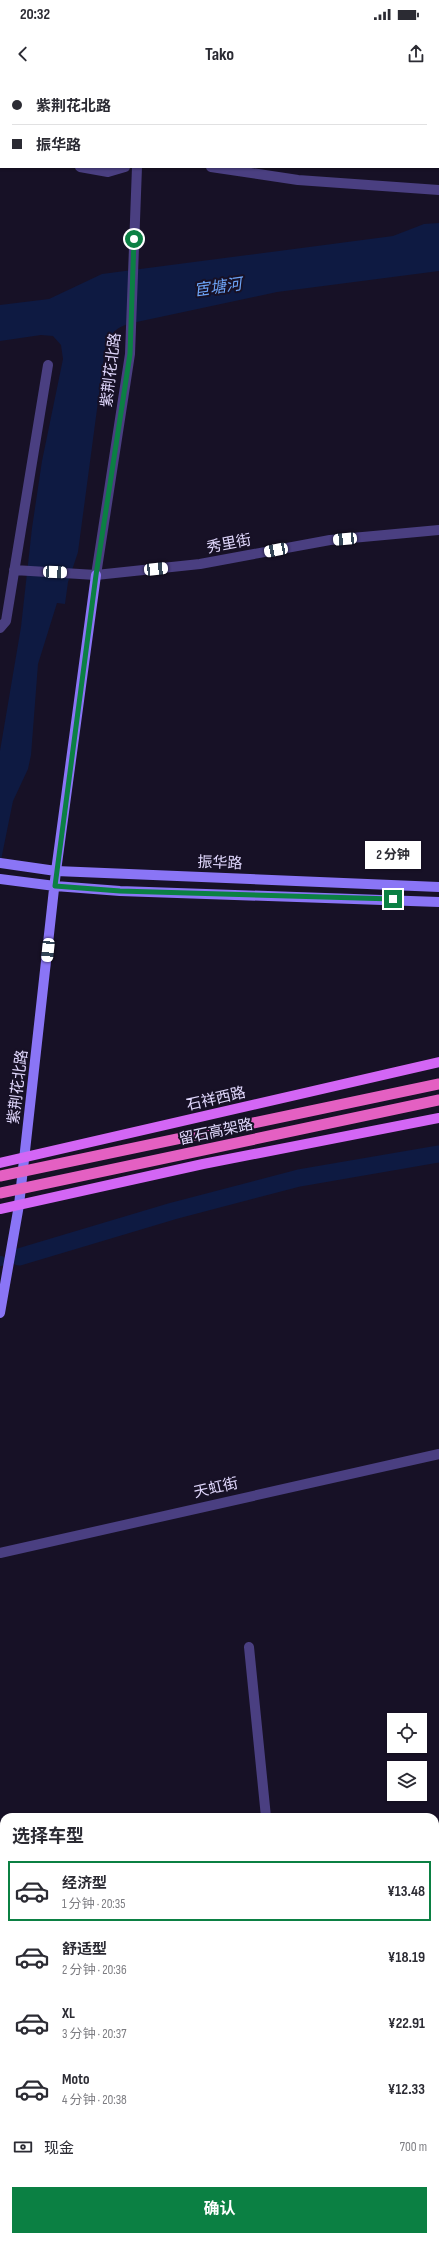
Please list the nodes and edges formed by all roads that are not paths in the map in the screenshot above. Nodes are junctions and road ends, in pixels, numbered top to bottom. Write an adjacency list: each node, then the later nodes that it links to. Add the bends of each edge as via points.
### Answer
1 (86, 168): 2 (street, via 108,172)
2 (122, 168)
3 (137, 168): 9 (street, 紫荆花北路, via 130,354)
4 (218, 168): 5 (street, via 298,180)
5 (439, 190)
6 (48, 365): 8 (street)
7 (439, 530): 9 (street, 秀里街, via 330,540 200,564)
8 (14, 570): 9 (street, 秀里街); 10 (street, via 6,621)
9 (96, 575): 12 (main road, 紫荆花北路)
10 (0, 628)
11 (0, 863): 12 (main road, 振华路)
12 (56, 871): 14 (main road, 紫荆花北路); 15 (main road, 振华路)
13 (0, 879): 14 (main road, 振华路)
14 (55, 886): 16 (main road, 振华路, via 120,891); 21 (main road, 紫荆花北路)
15 (439, 887)
16 (439, 902)
17 (439, 1062): 21 (main road, 石祥西路)
18 (439, 1084): 23 (highway, 留石高架路, bridge)
19 (439, 1100): 24 (highway, 留石高架路, bridge)
20 (439, 1118): 25 (main road, via 203,1164)
21 (25, 1158): 22 (main road, 石祥西路); 25 (main road, 紫荆花北路)
22 (0, 1163)
23 (0, 1176)
24 (0, 1193)
25 (19, 1206): 26 (main road); 27 (main road, 紫荆花北路)
26 (0, 1209)
27 (0, 1313)
28 (439, 1454): 29 (street, 天虹街)
29 (0, 1553)
30 (249, 1647): 31 (street)
31 (266, 1813)

